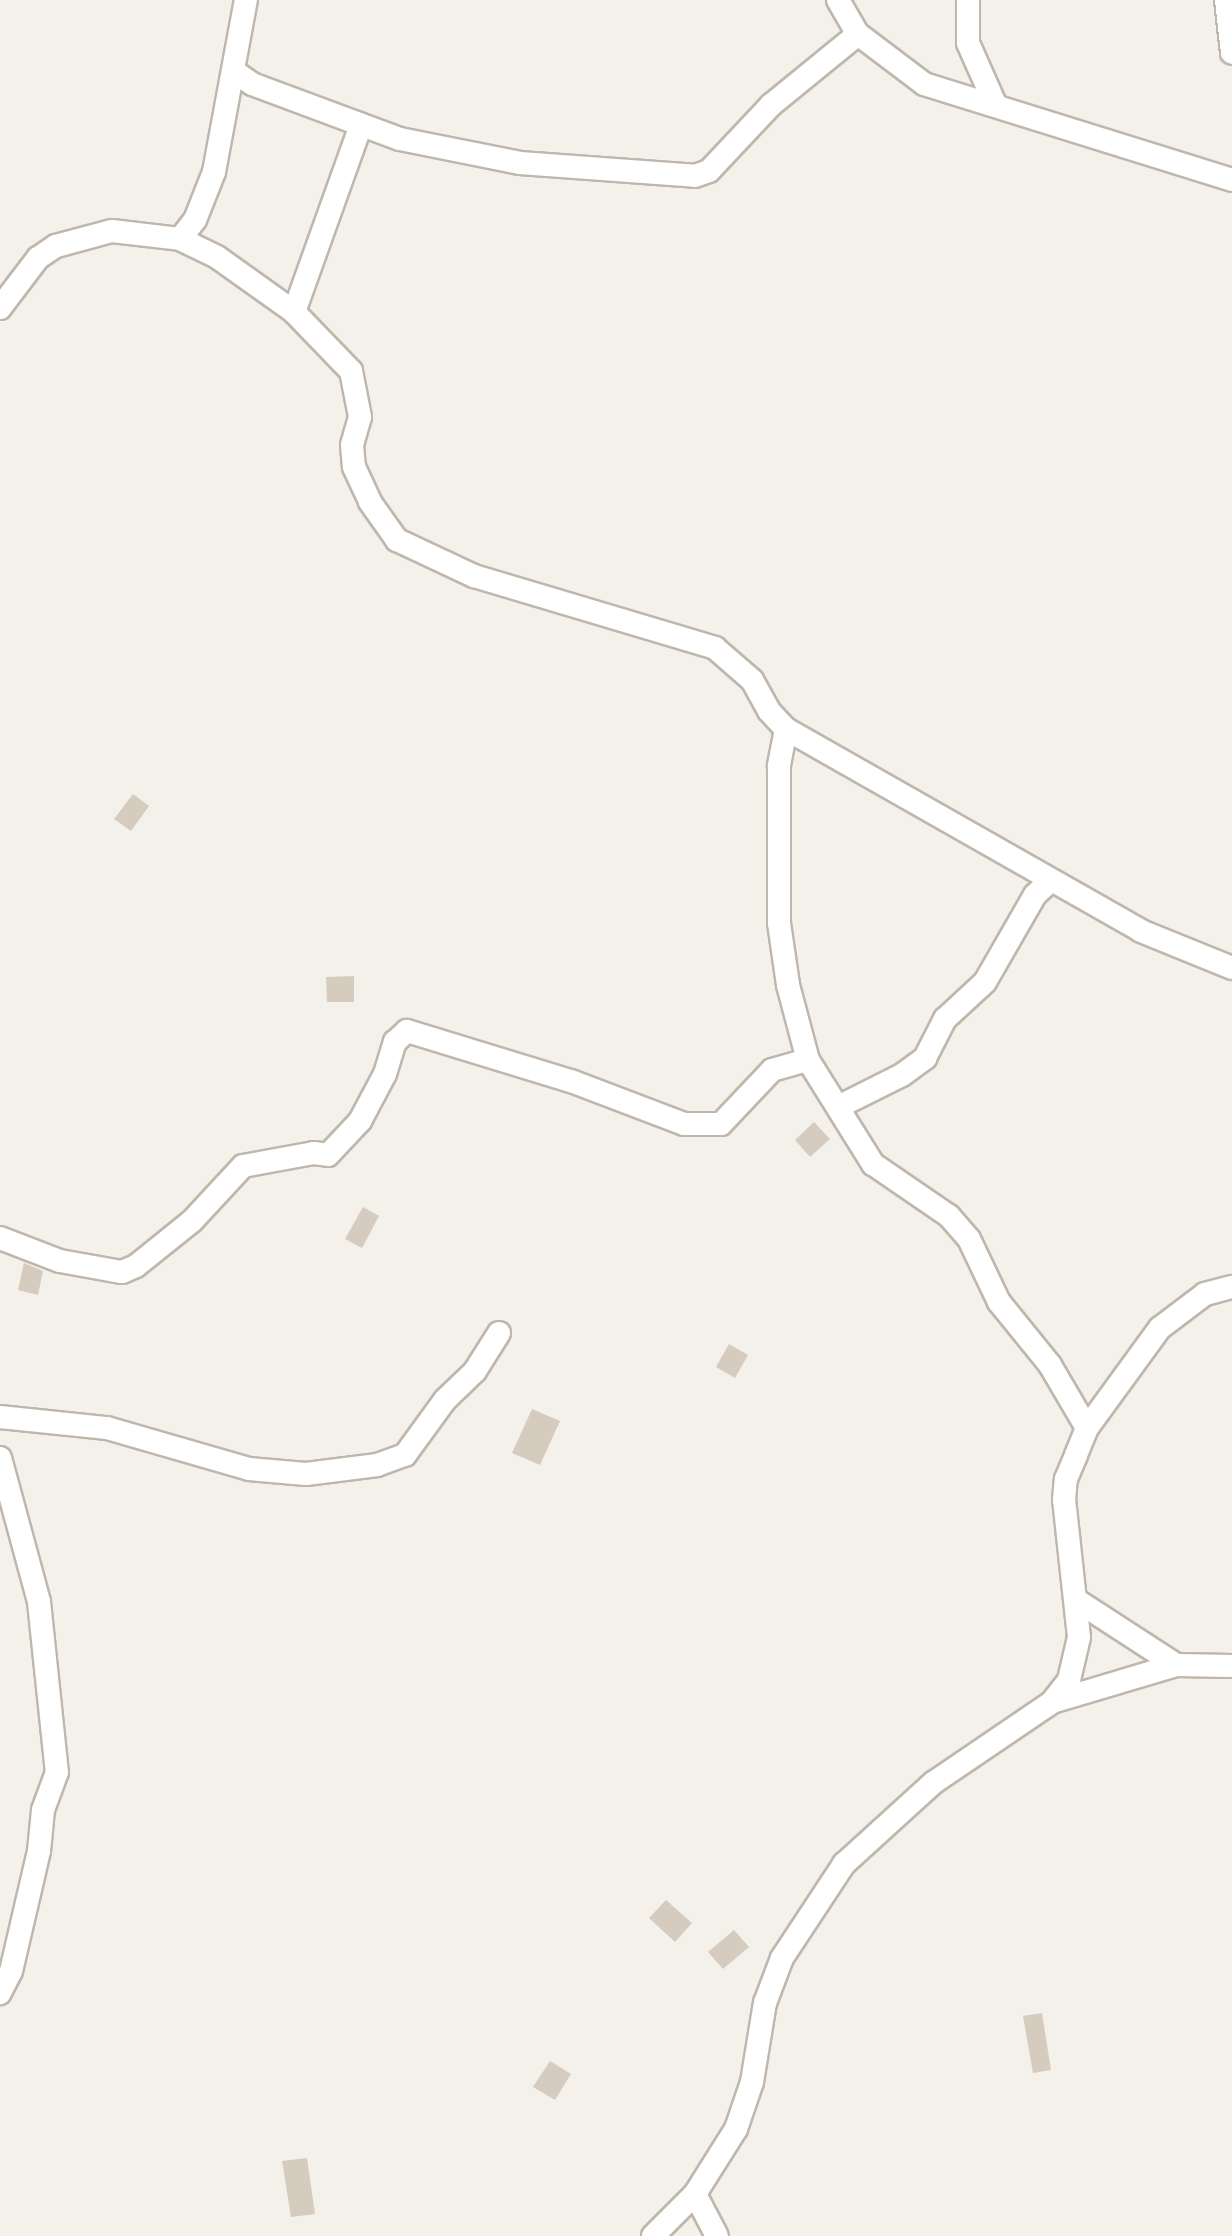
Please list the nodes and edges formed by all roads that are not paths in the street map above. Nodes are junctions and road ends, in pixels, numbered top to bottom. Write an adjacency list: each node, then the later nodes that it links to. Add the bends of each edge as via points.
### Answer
1 (246, 0): 7 (street)
2 (838, 0): 5 (street)
3 (968, 0): 8 (street, via 968,43)
4 (1226, 0): 6 (street)
5 (858, 34): 8 (street, via 924,84); 9 (street, via 695,176 520,163)
6 (1232, 52)
7 (235, 72): 9 (street); 11 (street, via 214,172)
8 (996, 104): 10 (street)
9 (361, 125): 13 (street)
10 (1232, 180)
11 (180, 239): 12 (street, via 112,231 56,246 38,258); 13 (street, via 218,257)
12 (0, 308)
13 (294, 312): 14 (street, via 351,371 360,417 354,467 396,540 474,576 715,648 752,680)
14 (786, 728): 15 (street); 17 (street, via 779,923)
15 (1050, 881): 16 (street, via 1141,931); 18 (street, via 1035,895 985,982 945,1019 926,1058)
16 (1232, 968)
17 (808, 1060): 18 (street); 19 (street, via 772,1070 720,1124 684,1124 407,1030 395,1042 360,1121 328,1155 243,1166 192,1222 136,1266 122,1272 60,1261)
18 (840, 1106): 23 (street, via 873,1164 949,1216 968,1239 1000,1302)
19 (0, 1238)
20 (1232, 1287): 23 (street, via 1206,1294 1160,1328)
21 (500, 1333): 22 (street, via 405,1454 377,1466 306,1474 249,1469 107,1428)
22 (0, 1417)
23 (1088, 1428): 25 (street, via 1066,1479)
24 (0, 1458): 29 (street, via 38,1602 56,1772 11,1971)
25 (1076, 1600): 26 (street); 28 (street, via 1076,1662)
26 (1176, 1664): 27 (street); 28 (street)
27 (1232, 1666)
28 (1052, 1702): 30 (street, via 933,1783 844,1864 782,1958 765,2003 744,2107)
29 (0, 1994)
30 (696, 2194): 31 (street); 32 (street)
31 (653, 2236)
32 (717, 2236)

